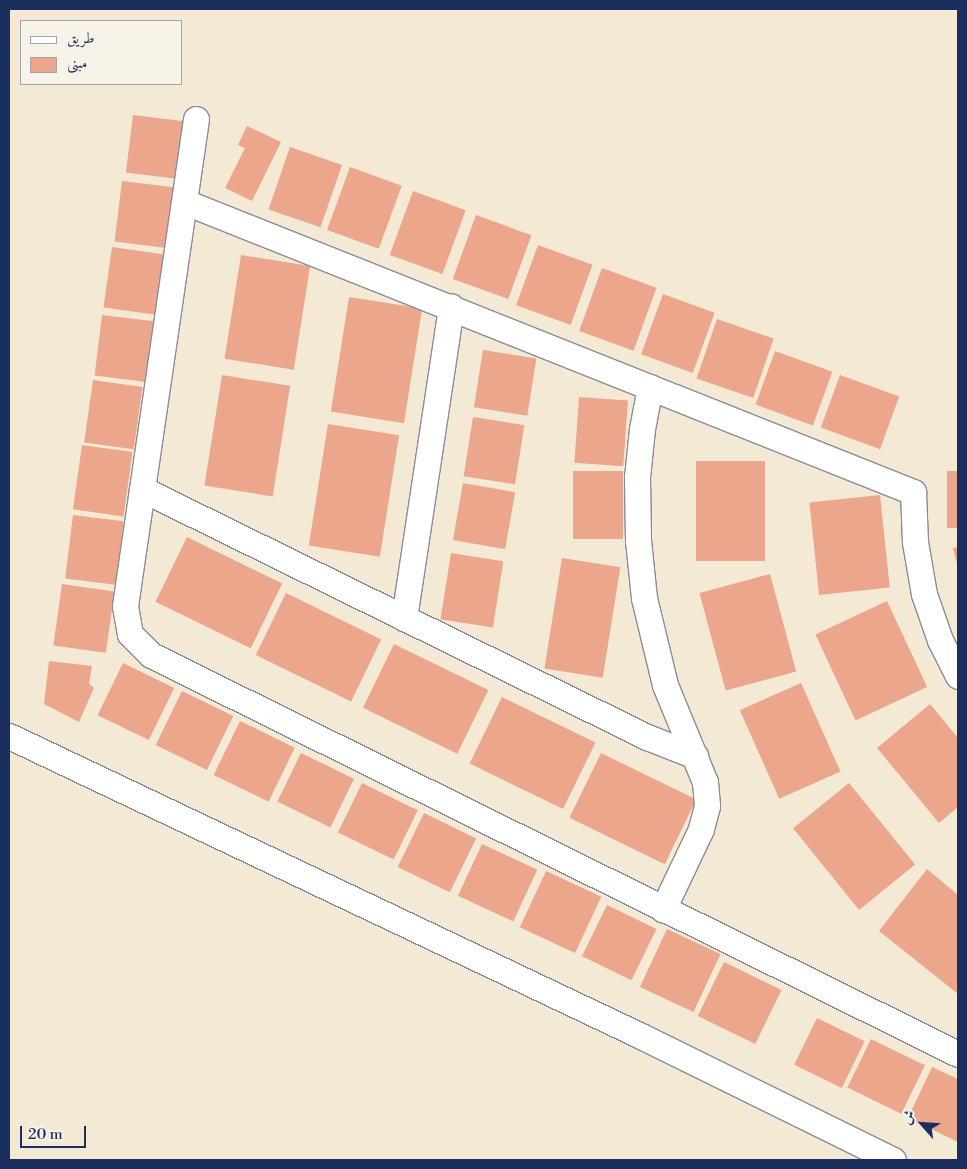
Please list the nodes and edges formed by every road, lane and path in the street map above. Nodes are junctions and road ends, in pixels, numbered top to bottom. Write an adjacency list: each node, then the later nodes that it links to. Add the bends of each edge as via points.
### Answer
1 (196, 119): 2 (street)
2 (185, 202): 3 (street); 5 (street)
3 (451, 308): 4 (street); 6 (street)
4 (650, 386): 7 (street, via 913,492 915,542 924,594 940,640); 9 (street, via 637,477 638,540 644,598 665,685)
5 (142, 489): 6 (street); 10 (street, via 125,606 130,634 151,655)
6 (404, 618): 9 (street, via 647,738)
7 (958, 676)
8 (9, 736): 12 (street, via 639,1035)
9 (696, 756): 10 (street, via 706,782 707,806 701,829)
10 (663, 908): 11 (street)
11 (958, 1054)
12 (893, 1160)

